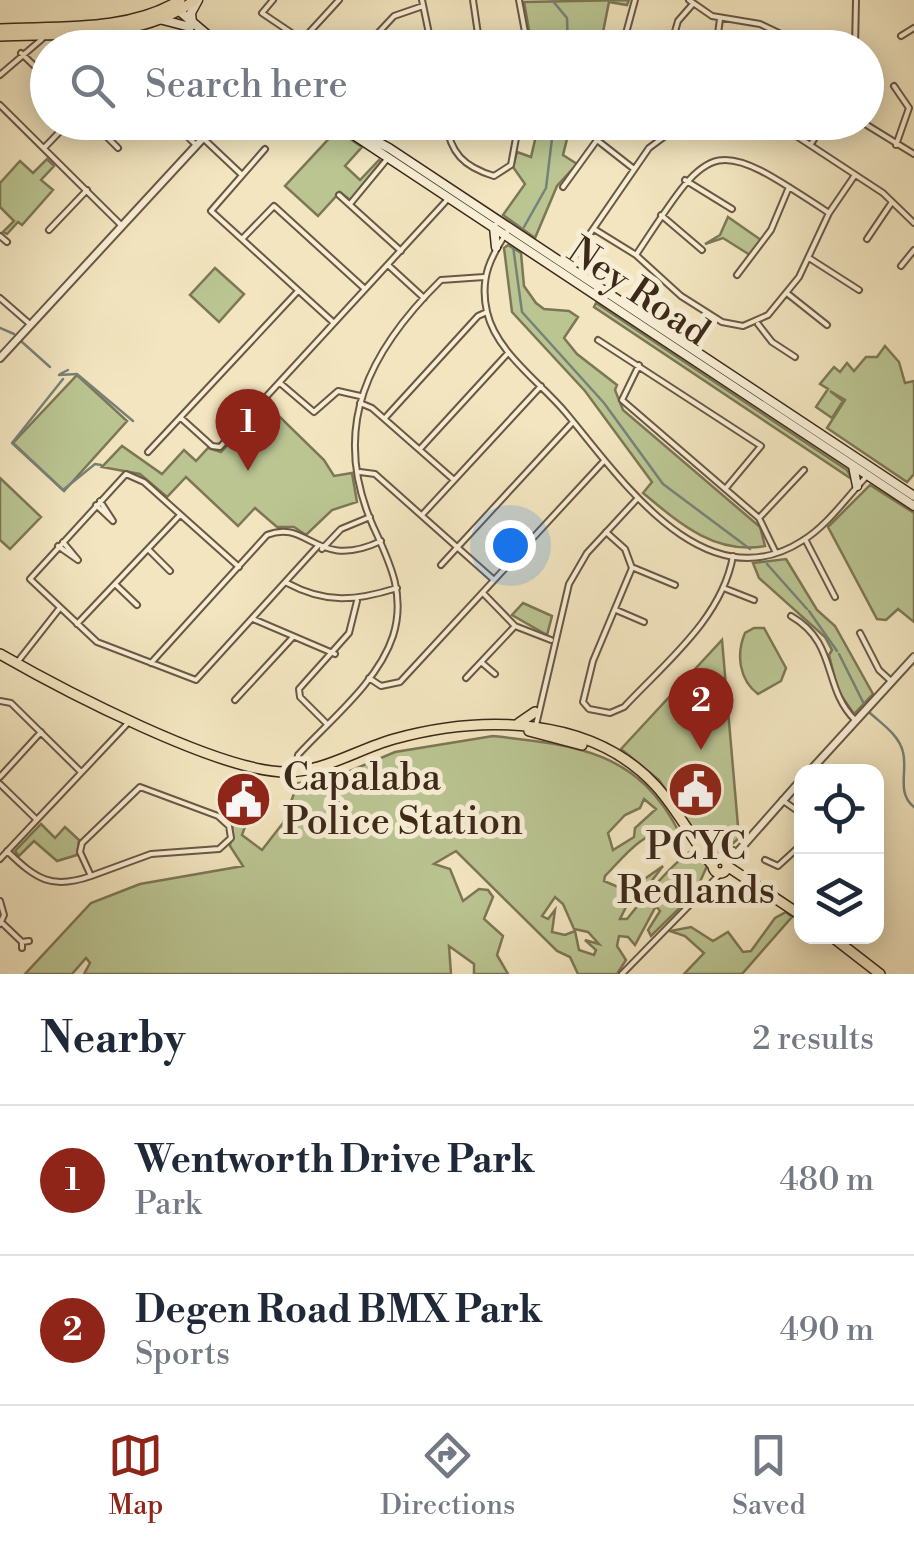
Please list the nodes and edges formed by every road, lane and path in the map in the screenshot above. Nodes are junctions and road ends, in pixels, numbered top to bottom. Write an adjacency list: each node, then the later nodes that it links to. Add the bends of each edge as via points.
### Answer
1 (196, 0): 10 (main road); 13 (main road)
2 (273, 0): 19 (street, via 262,13)
3 (340, 0): 20 (street)
4 (474, 0): 23 (street)
5 (519, 0): 24 (street)
6 (635, 0): 25 (street)
7 (856, 0): 29 (street)
8 (691, 2): 11 (street); 26 (street)
9 (422, 3): 21 (street); 22 (street)
10 (177, 7): 12 (main road); 13 (main road); 16 (main road)
11 (720, 19): 27 (street); 28 (street)
12 (163, 20): 13 (main road); 17 (main road)
13 (193, 26): 18 (main road)
14 (0, 28): 30 (main road)
15 (914, 28): 35 (street)
16 (40, 30)
17 (108, 30)
18 (198, 30)
19 (287, 30)
20 (312, 30)
21 (381, 30)
22 (428, 30)
23 (478, 30)
24 (525, 30)
25 (627, 30)
26 (675, 30)
27 (718, 30)
28 (772, 30)
29 (855, 30)
30 (30, 31)
31 (30, 32): 34 (main road)
32 (30, 35): 39 (street)
33 (0, 36): 34 (main road)
34 (13, 36): 39 (street, via 22,42)
35 (901, 36)
36 (30, 38): 38 (street)
37 (30, 47): 38 (street)
38 (27, 48): 39 (street)
39 (21, 53): 40 (street); 41 (street)
40 (30, 62)
41 (0, 74)
42 (894, 86): 62 (street, via 909,108)
43 (0, 105): 44 (street)
44 (30, 134)
45 (884, 137): 62 (street)
46 (36, 140): 63 (street)
47 (52, 140): 63 (street)
48 (110, 140): 64 (street)
49 (191, 140): 60 (street)
50 (201, 140): 60 (street)
51 (205, 140): 69 (street)
52 (374, 140): 67 (main road, Ney Road)
53 (374, 140): 87 (main road, Ney Road)
54 (450, 140): 55 (street, via 457,158 494,176 511,165)
55 (516, 140)
56 (597, 140): 68 (street); 72 (street)
57 (657, 140): 68 (street)
58 (802, 140): 61 (street)
59 (813, 140): 61 (street)
60 (196, 145): 83 (street)
61 (810, 145): 70 (street)
62 (896, 145): 66 (street)
63 (44, 148): 74 (street)
64 (118, 148)
65 (264, 148): 69 (street)
66 (914, 154)
67 (388, 158): 76 (main road, Ney Road); 78 (street)
68 (634, 169): 85 (street)
69 (241, 174): 89 (street, via 210,209)
70 (855, 174): 77 (street); 80 (street)
71 (685, 180): 73 (street, via 711,163 737,159); 79 (street); 81 (street)
72 (563, 187)
73 (790, 187): 80 (street); 101 (street, via 771,230)
74 (87, 190): 83 (street); 86 (street)
75 (339, 195): 78 (street)
76 (449, 198): 84 (main road, Ney Road); 95 (street)
77 (893, 200): 82 (street); 90 (street)
78 (350, 204): 95 (street)
79 (732, 210)
80 (829, 214): 97 (street)
81 (661, 216): 93 (street); 96 (street)
82 (914, 223)
83 (122, 226): 112 (street)
84 (494, 227): 87 (main road, Ney Road); 92 (main road)
85 (594, 229): 96 (street); 100 (street)
86 (49, 230)
87 (507, 231): 92 (street); 100 (main road, Ney Road)
88 (0, 236): 91 (street)
89 (242, 239): 103 (street); 104 (street, via 274,206)
90 (868, 239)
91 (7, 242)
92 (496, 247): 102 (street)
93 (702, 250)
94 (914, 250): 99 (street)
95 (401, 251): 98 (street)
96 (636, 255): 111 (street, via 718,320)
97 (809, 258): 105 (street); 106 (street)
98 (388, 265): 104 (street); 108 (street)
99 (901, 266)
100 (565, 270): 128 (main road, Ney Road); 131 (main road, Ney Road)
101 (737, 275)
102 (484, 277): 108 (street, via 447,276); 109 (street)
103 (298, 290): 110 (street); 122 (street)
104 (365, 290): 110 (street)
105 (858, 290)
106 (786, 293): 111 (street); 113 (street)
107 (0, 298): 112 (street)
108 (424, 298): 121 (street, via 384,346)
109 (486, 312): 115 (street); 123 (street)
110 (334, 323): 119 (street)
111 (758, 323): 117 (street)
112 (31, 325): 116 (street)
113 (827, 325)
114 (598, 340): 118 (street)
115 (510, 352): 120 (street); 125 (street)
116 (0, 358)
117 (795, 358)
118 (640, 366): 134 (street, via 622,400); 134 (street, via 761,446)
119 (280, 383): 121 (street, via 314,412 338,391); 122 (street, via 220,446)
120 (542, 386): 124 (street); 132 (street)
121 (360, 400): 123 (street); 130 (street)
122 (181, 418): 126 (street)
123 (385, 418): 125 (street)
124 (573, 422): 127 (street); 146 (street)
125 (420, 449): 132 (street)
126 (148, 452)
127 (603, 462): 136 (street); 154 (street)
128 (853, 466): 131 (main road, Ney Road); 133 (main road)
129 (804, 470): 141 (street)
130 (358, 472): 139 (street, via 374,474); 140 (street)
131 (869, 472): 133 (street); 135 (main road, Ney Road); 137 (main road, Ney Road)
132 (454, 480): 139 (street)
133 (857, 486): 143 (street)
134 (725, 489): 141 (street)
135 (914, 496)
136 (637, 499): 142 (street); 149 (street, via 690,541)
137 (914, 506)
138 (180, 515): 147 (street); 151 (street); 165 (street, via 128,474 31,576)
139 (422, 515): 146 (street)
140 (370, 517): 144 (street); 145 (street, via 341,529)
141 (760, 518): 148 (street)
142 (606, 532): 152 (street); 174 (street, via 575,572)
143 (805, 539): 148 (street); 161 (street)
144 (380, 542): 145 (street, via 352,552); 158 (street)
145 (320, 548): 151 (street, via 288,530 276,531); 155 (street)
146 (457, 548): 150 (street); 154 (street)
147 (148, 549): 153 (street); 156 (street)
148 (776, 553): 149 (street)
149 (734, 555): 159 (street)
150 (441, 564)
151 (239, 566): 178 (street)
152 (632, 568): 157 (street); 166 (street)
153 (170, 571)
154 (494, 580): 160 (street)
155 (287, 583): 163 (street, via 307,594); 168 (street)
156 (115, 584): 164 (street); 170 (street)
157 (674, 585)
158 (397, 588): 163 (street); 182 (street, via 393,636)
159 (726, 588): 162 (street); 166 (street, via 710,614 610,714 583,702)
160 (483, 594): 171 (street); 182 (street, via 400,682 381,686)
161 (835, 597)
162 (754, 600)
163 (357, 601): 176 (street, via 349,633)
164 (137, 604)
165 (58, 609): 170 (street); 180 (street)
166 (615, 610): 169 (street)
167 (791, 616): 188 (street, via 821,642 834,688)
168 (253, 620): 173 (street); 178 (street, via 196,680)
169 (644, 622)
170 (77, 624): 178 (street, via 96,642)
171 (515, 626): 174 (street); 179 (street)
172 (860, 633): 184 (street)
173 (293, 637): 176 (street); 185 (street)
174 (553, 641): 189 (street)
175 (0, 654): 180 (main road)
176 (334, 654): 190 (street, via 300,688 300,698)
177 (914, 657): 184 (street)
178 (151, 662)
179 (480, 662): 181 (street); 183 (street)
180 (17, 663): 187 (main road)
181 (495, 674)
182 (368, 678): 190 (street)
183 (466, 678)
184 (891, 681): 188 (street)
185 (235, 700)
186 (0, 701): 191 (street)
187 (130, 720): 195 (street); 196 (main road, via 242,765)
188 (855, 720): 193 (street)
189 (535, 722): 192 (main road); 192 (main road); 194 (main road); 194 (main road, via 599,745)
190 (327, 724): 196 (street, via 298,755)
191 (42, 732): 195 (street); 197 (street)
192 (384, 744): 196 (main road)
193 (816, 764)
194 (631, 765): 206 (main road)
195 (82, 772): 201 (street)
196 (295, 772)
197 (0, 780): 201 (street)
198 (794, 787): 199 (street)
199 (782, 800): 200 (street); 206 (street)
200 (794, 808)
201 (37, 819): 202 (street)
202 (7, 851): 204 (street); 207 (street, via 44,882)
203 (794, 852): 205 (street, via 781,865)
204 (0, 858)
205 (765, 860)
206 (720, 866): 209 (main road); 213 (street)
207 (92, 876): 207 (street, via 82,843 134,789 218,816 229,826 231,838 219,849 151,854)
208 (0, 901): 210 (street)
209 (794, 911)
210 (1, 923): 211 (street)
211 (24, 944)
212 (841, 944): 214 (main road)
213 (622, 974)
214 (880, 974)

